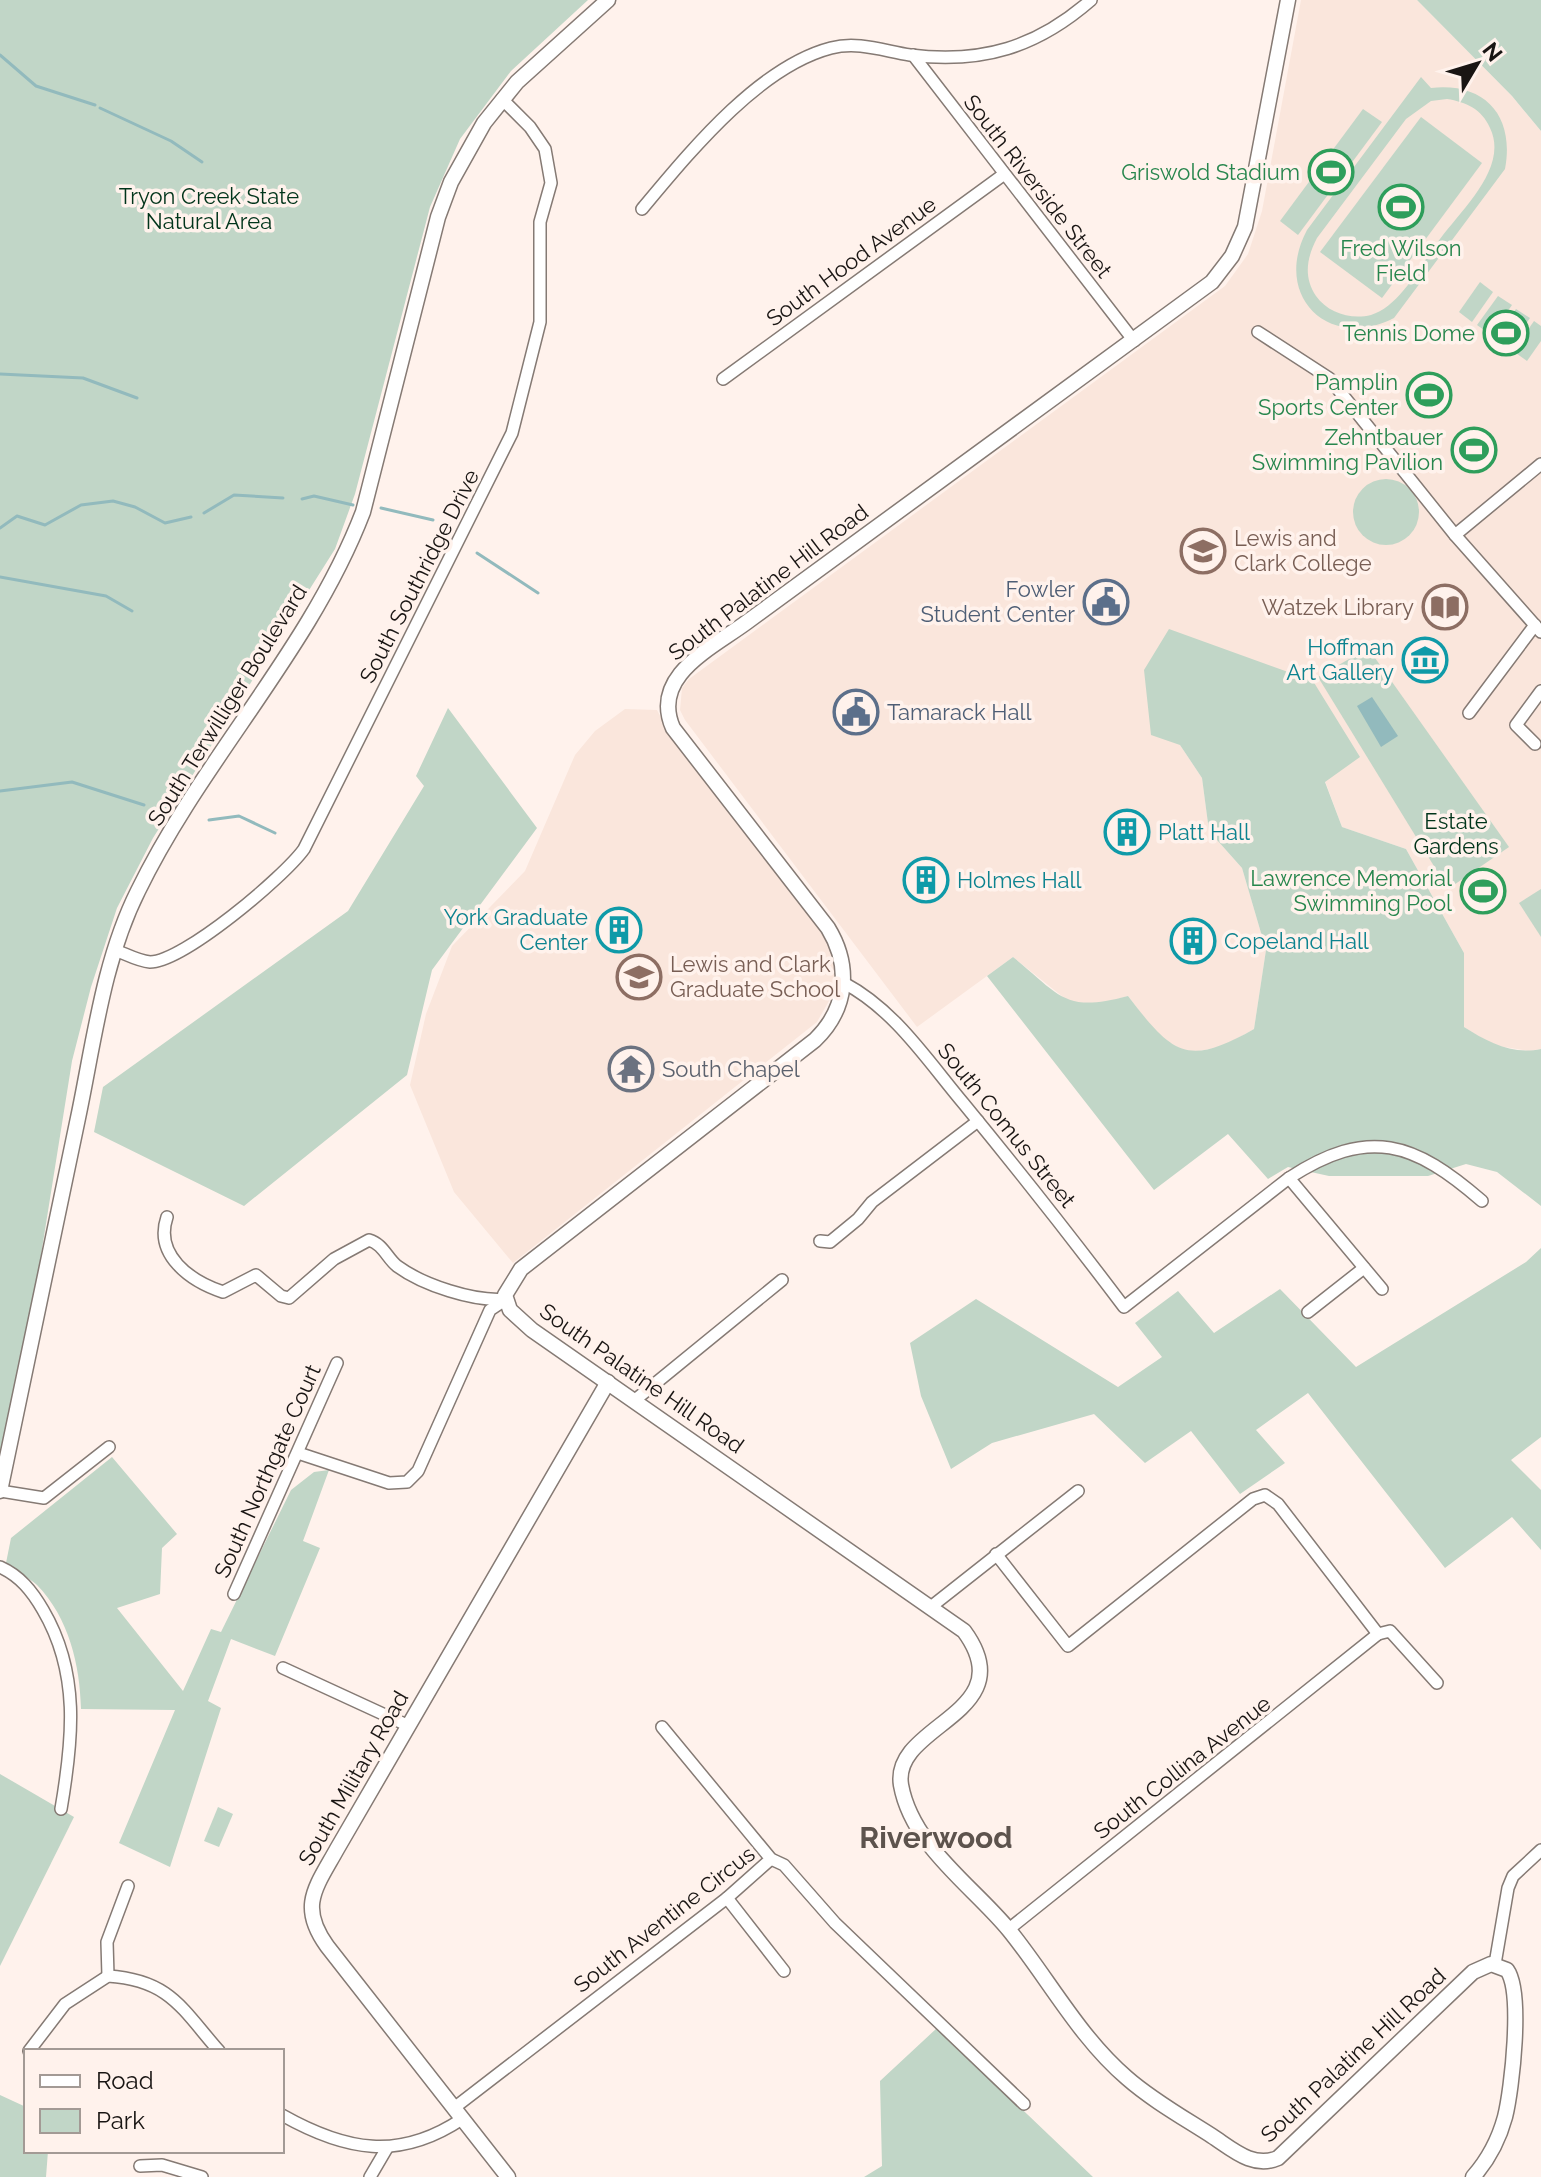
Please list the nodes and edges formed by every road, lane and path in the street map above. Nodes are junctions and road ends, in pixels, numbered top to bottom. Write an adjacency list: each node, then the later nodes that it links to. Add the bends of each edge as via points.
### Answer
1 (608, 0): 5 (street, South Terwilliger Boulevard)
2 (1091, 0): 4 (street, via 1046,35 1017,46 963,55)
3 (1288, 0): 9 (street, South Palatine Hill Road, via 1239,243 1212,282)
4 (913, 55): 6 (street, South Riverside Street); 7 (street, via 851,45 800,62 715,125)
5 (502, 99): 17 (street, South Terwilliger Boulevard, via 468,148 438,217 353,538 281,665 155,859); 17 (street, South Southridge Drive, via 545,149 551,183 540,222 540,322 505,451 290,869 180,953 151,962)
6 (1003, 175): 9 (street, South Riverside Street); 10 (street, South Hood Avenue)
7 (642, 209)
8 (1258, 332): 12 (street, via 1329,378)
9 (1134, 341): 18 (street, South Palatine Hill Road, via 683,669 669,690 666,707 673,728 828,928 842,960)
10 (723, 379)
11 (1541, 464): 12 (street)
12 (1455, 535): 13 (street)
13 (1538, 629): 15 (street)
14 (1541, 691): 16 (street, via 1516,725)
15 (1469, 713)
16 (1535, 744)
17 (115, 950): 34 (street, South Terwilliger Boulevard)
18 (844, 983): 19 (street, South Comus Street, via 880,1004); 27 (street, via 821,1034 521,1269 508,1286)
19 (978, 1121): 20 (street, South Comus Street, via 1124,1307); 23 (street, via 872,1202 830,1242)
20 (1289, 1178): 21 (street, via 1346,1150 1391,1145 1445,1169); 24 (street)
21 (1482, 1201)
22 (167, 1217): 27 (street, via 163,1236 169,1257 223,1292 256,1275 289,1298 334,1259 369,1240 405,1270 466,1296)
23 (820, 1241)
24 (1364, 1268): 26 (street); 28 (street)
25 (782, 1280): 31 (street)
26 (1382, 1289)
27 (506, 1299): 30 (street, South Palatine Hill Road, via 521,1322); 33 (street, via 490,1310 418,1471 407,1482 389,1483)
28 (1308, 1312)
29 (337, 1363): 33 (street, South Northgate Court)
30 (608, 1382): 31 (street, South Palatine Hill Road); 43 (street, South Military Road)
31 (635, 1400): 39 (street, South Palatine Hill Road)
32 (109, 1447): 34 (street, via 44,1498)
33 (298, 1453): 38 (street, South Northgate Court)
34 (0, 1491)
35 (1078, 1491): 36 (street)
36 (996, 1554): 39 (street); 40 (street, via 1068,1646 1253,1499 1265,1495 1278,1504)
37 (0, 1567): 45 (street, via 33,1593 66,1661 72,1721)
38 (234, 1594)
39 (932, 1606): 50 (street, South Palatine Hill Road, via 971,1641 977,1679 964,1707 906,1758 901,1787 933,1847)
40 (1378, 1634): 42 (street, via 1390,1631); 50 (street, South Collina Avenue)
41 (283, 1668): 43 (street)
42 (1437, 1683)
43 (409, 1726): 57 (street, South Military Road, via 320,1879 311,1916 327,1946)
44 (662, 1727): 47 (street)
45 (61, 1809)
46 (1541, 1850): 51 (street, via 1513,1876 1508,1888)
47 (771, 1859): 49 (street, South Aventine Circus); 56 (street, South Aventine Circus, via 784,1865 835,1923)
48 (128, 1886): 53 (street, via 107,1942)
49 (727, 1898): 52 (street); 57 (street, South Aventine Circus)
50 (1009, 1929): 51 (street, South Palatine Hill Road, via 1071,2014 1126,2077 1259,2162 1289,2150 1473,1972)
51 (1495, 1964): 64 (street, via 1510,1974 1515,1989 1508,2095 1499,2133)
52 (784, 1971)
53 (108, 1976): 54 (street, via 65,2004); 55 (street, via 154,1984 168,1992)
54 (31, 2049)
55 (217, 2049)
56 (1024, 2104)
57 (458, 2113): 59 (street, South Aventine Circus, via 415,2144); 63 (street, South Military Road)
58 (284, 2116): 59 (street, via 334,2139)
59 (387, 2148): 62 (street)
60 (140, 2166): 61 (street, via 162,2165)
61 (202, 2177)
62 (370, 2177)
63 (508, 2177)
64 (1473, 2177)

